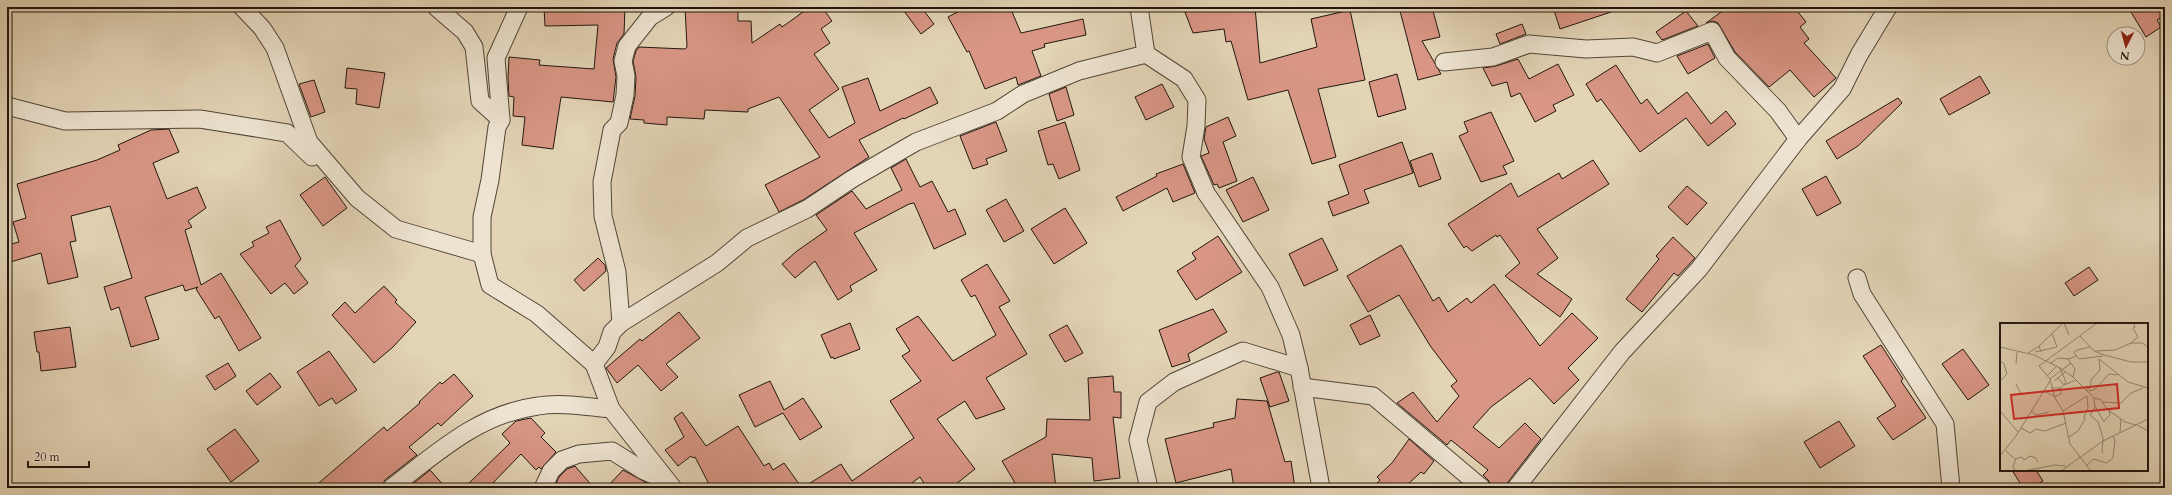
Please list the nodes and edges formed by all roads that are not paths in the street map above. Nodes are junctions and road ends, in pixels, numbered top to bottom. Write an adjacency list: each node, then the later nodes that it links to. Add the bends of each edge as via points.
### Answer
1 (242, 7): 12 (street, via 262,28 275,48 309,142)
2 (436, 7): 10 (street, via 465,32 474,47 480,101)
3 (519, 7): 10 (street, via 496,58)
4 (666, 7): 15 (street, via 650,17 627,46 623,61 626,76 625,95 619,124 612,130 602,182 603,216 617,272)
5 (1139, 7): 7 (street)
6 (1888, 7): 11 (street, via 1842,88)
7 (1146, 54): 15 (street, via 1079,71 1023,94 997,111 916,142 807,209 748,238 717,263); 17 (street, via 1184,79 1197,100 1196,126 1190,157 1206,193 1270,287 1291,335)
8 (1444, 62): 11 (street, via 1493,57 1529,44 1586,48 1633,47 1657,53 1712,31 1727,58 1778,111)
9 (7, 106): 12 (street, via 65,121 200,118 287,133)
10 (500, 120): 13 (street, via 482,217)
11 (1798, 139): 26 (street, via 1699,269 1622,352)
12 (357, 198): 13 (street, via 396,229)
13 (482, 254): 16 (street, via 490,286 537,314)
14 (1857, 278): 27 (street, via 1862,294 1945,424)
15 (621, 322): 16 (street, via 612,332 607,347)
16 (594, 364): 19 (street)
17 (1299, 368): 18 (street); 23 (street, via 1242,352 1174,382 1148,402 1138,440)
18 (1302, 387): 24 (street); 25 (street, via 1373,396)
19 (611, 409): 20 (street); 21 (street, via 575,405 539,406 503,413 473,427)
20 (670, 484): 22 (street, via 612,451 579,454 562,460 551,471)
21 (391, 488)
22 (543, 488)
23 (1149, 488)
24 (1321, 488)
25 (1482, 488)
26 (1516, 488)
27 (1951, 488)

